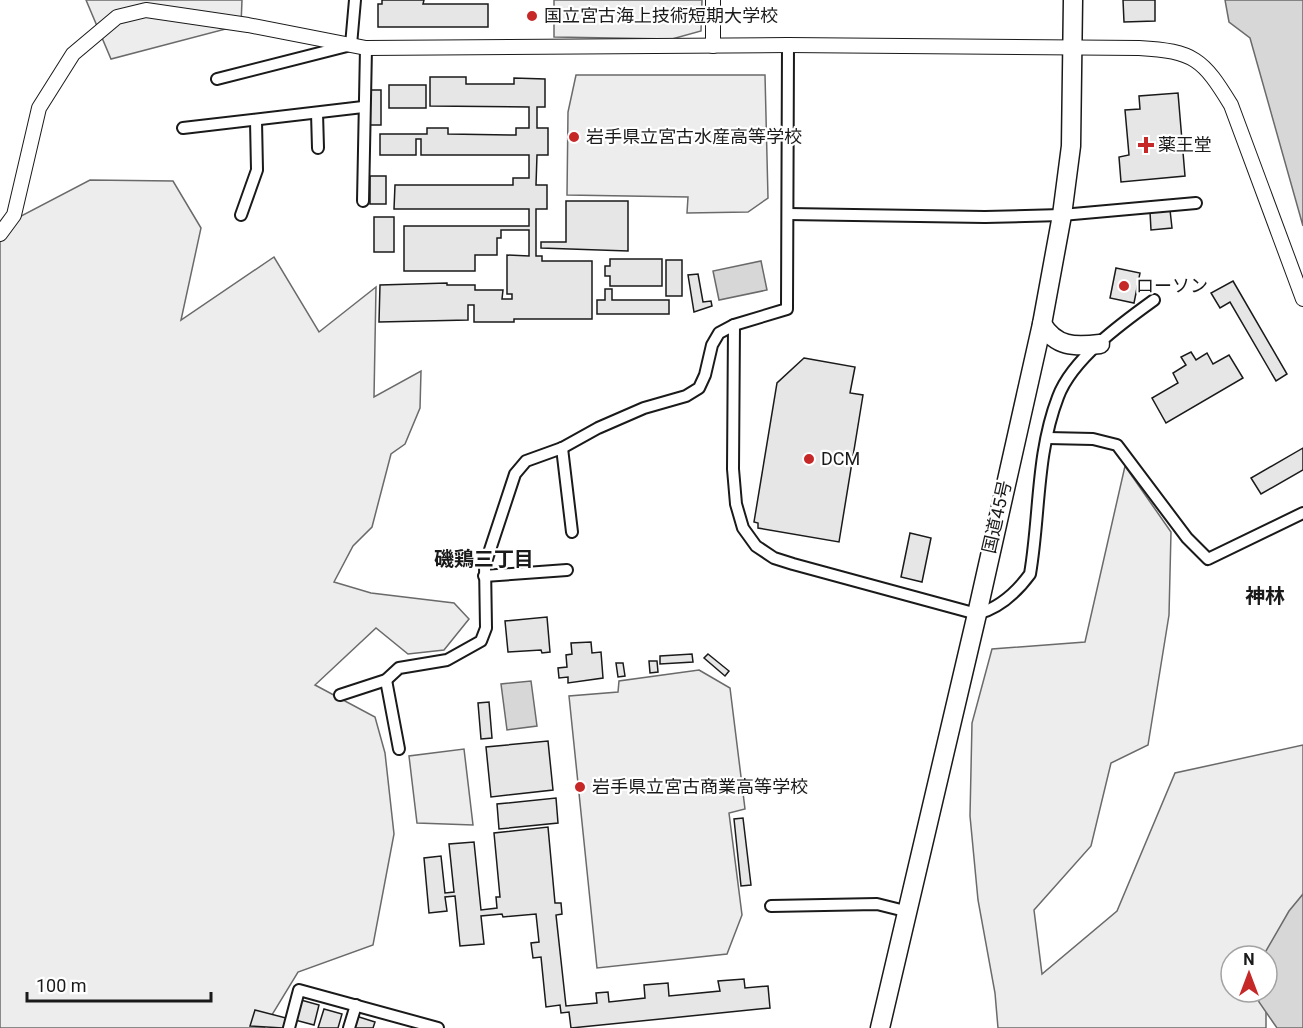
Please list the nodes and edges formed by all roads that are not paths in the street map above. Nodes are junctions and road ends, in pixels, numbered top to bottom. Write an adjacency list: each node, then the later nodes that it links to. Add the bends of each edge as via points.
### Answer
1 (355, 0): 4 (street)
2 (713, 0): 6 (street)
3 (1073, 0): 8 (highway, 国道45号)
4 (351, 45): 7 (street); 9 (street); 20 (street, via 147,10 117,17 73,54 39,108 14,215)
5 (788, 45): 6 (street); 8 (street); 17 (street)
6 (713, 46): 7 (street)
7 (366, 48): 10 (street)
8 (1071, 48): 19 (highway, 国道45号, via 1071,146); 21 (street, via 1174,50 1196,59 1213,76 1231,105)
9 (217, 79)
10 (363, 107): 11 (street); 15 (street)
11 (317, 113): 12 (street); 14 (street)
12 (256, 121): 13 (street); 18 (street, via 257,170)
13 (183, 128)
14 (318, 148)
15 (363, 201)
16 (1196, 203): 19 (street)
17 (788, 214): 19 (street); 24 (street, via 787,309)
18 (241, 215)
19 (1062, 215): 23 (highway, 国道45号)
20 (0, 234)
21 (1303, 299)
22 (1155, 300): 25 (street)
23 (1042, 324): 25 (highway, via 1050,337 1065,343); 32 (highway, 国道45号)
24 (734, 325): 27 (street, via 719,333 712,345 699,388 619,418); 32 (street, via 736,504 743,528 756,546 793,564)
25 (1100, 344): 26 (street, via 1072,372 1058,396)
26 (1048, 438): 28 (street, via 1093,439 1117,445 1187,538 1208,559); 32 (street, via 1040,471 1030,574 1011,597)
27 (562, 448): 29 (street); 31 (street, via 526,462 515,474)
28 (1303, 513)
29 (572, 532)
30 (567, 570): 31 (street)
31 (484, 576): 33 (street, via 486,628 481,641 447,660 399,668)
32 (977, 614): 37 (highway, 国道45号)
33 (386, 680): 34 (street); 35 (street)
34 (340, 695)
35 (399, 749)
36 (771, 906): 37 (street, via 877,904)
37 (905, 911): 43 (highway, 国道45号)
38 (356, 1005): 39 (street); 40 (street, via 299,990); 41 (street)
39 (411, 1024): 42 (street)
40 (289, 1028)
41 (349, 1028)
42 (438, 1028)
43 (880, 1028)

